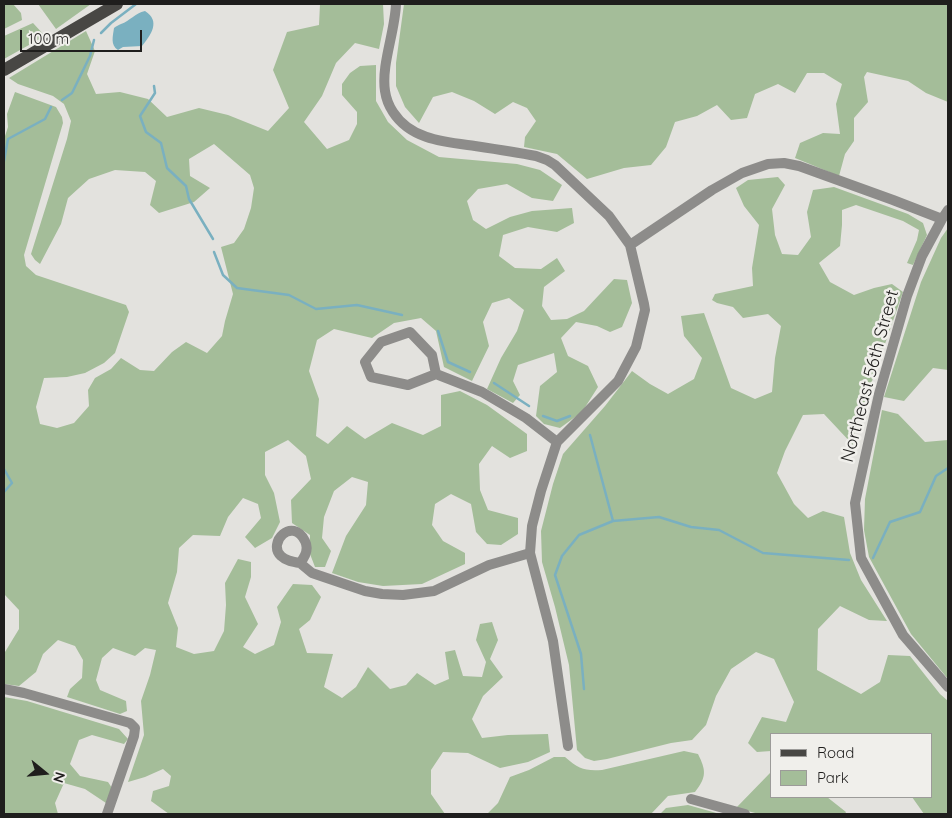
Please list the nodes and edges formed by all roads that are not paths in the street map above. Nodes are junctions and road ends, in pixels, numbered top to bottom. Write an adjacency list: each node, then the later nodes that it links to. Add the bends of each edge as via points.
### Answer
1 (116, 4): 3 (main road)
2 (396, 4): 5 (street, via 384,91 389,106 406,128 441,141 547,160 609,216)
3 (4, 70)
4 (945, 215): 5 (street, via 799,166 768,164 742,173 712,190); 10 (street, Northeast 56th Street, via 911,283 879,394 856,503 861,558 903,635)
5 (630, 245): 7 (street, via 646,310 636,346 618,381)
6 (436, 374): 6 (street, via 408,385 371,377 365,362 381,342 410,332 432,355); 7 (street, via 482,392)
7 (558, 442): 8 (street, via 532,526)
8 (530, 553): 9 (street, via 489,566 434,591 403,595 365,591 312,573); 12 (street, via 553,641)
9 (300, 563)
10 (948, 687)
11 (4, 689): 14 (street, via 130,723 135,728)
12 (568, 746)
13 (691, 799): 15 (street)
14 (107, 814)
15 (745, 814)

